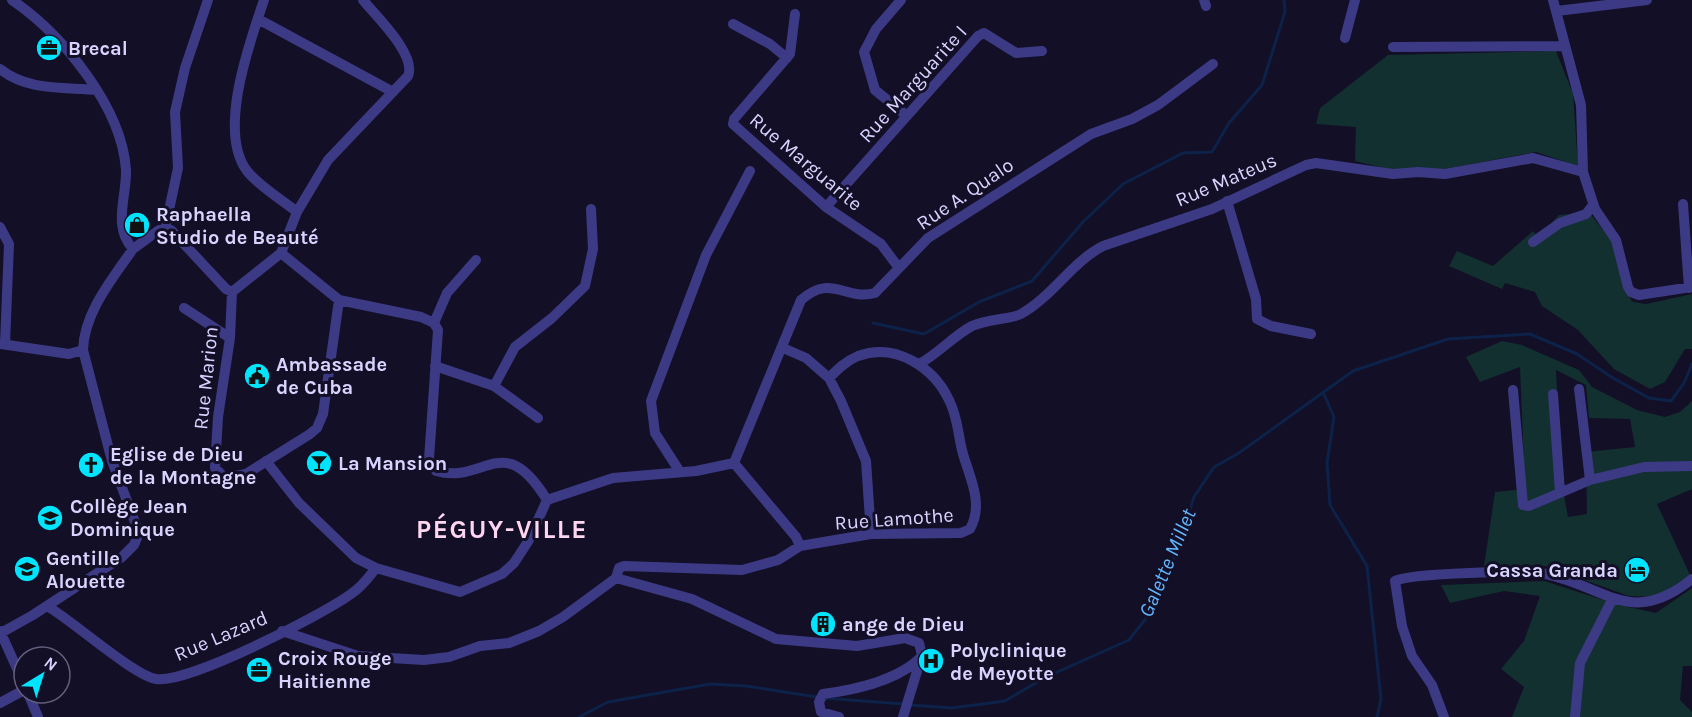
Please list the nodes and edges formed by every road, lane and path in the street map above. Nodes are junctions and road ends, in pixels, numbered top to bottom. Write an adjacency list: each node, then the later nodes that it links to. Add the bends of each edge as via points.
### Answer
1 (12, 0): 19 (street, via 30,12 65,48)
2 (208, 0): 31 (street, via 185,68 176,112 177,168)
3 (264, 0): 10 (street)
4 (363, 0): 20 (street, via 405,51 409,62 408,76)
5 (901, 0): 21 (street, via 876,29 864,52 875,90)
6 (1355, 0): 12 (street)
7 (1647, 0): 8 (street)
8 (1555, 5): 13 (street)
9 (795, 14): 16 (street, Rue Marguarite, via 792,48)
10 (258, 19): 20 (street); 29 (street, via 239,76 239,155 252,177)
11 (733, 24): 16 (street)
12 (1345, 38)
13 (1563, 46): 14 (street); 23 (street, via 1581,105)
14 (1393, 47)
15 (1042, 51): 21 (street, Rue Marguarite I, via 1016,53 984,33)
16 (787, 58): 27 (street, Rue Marguarite, via 733,124)
17 (1213, 64): 36 (street, Rue A. Qualo, via 1158,105 1091,134 963,214 928,238)
18 (0, 69): 19 (street, via 25,84)
19 (97, 90): 33 (street, via 113,118 126,169 122,226 126,242)
20 (393, 92): 29 (street, via 328,160)
21 (907, 116): 27 (street, Rue Marguarite I)
22 (750, 171): 58 (street, via 706,255 651,401 655,433)
23 (1583, 172): 24 (street, Rue Mateus, via 1533,158 1445,174 1393,174 1316,163); 26 (street)
24 (1227, 201): 42 (street, via 1256,298 1257,319); 47 (street, Rue Mateus, via 1089,253 1019,315 997,317 971,327)
25 (1683, 204): 37 (street)
26 (1593, 205): 32 (street, via 1586,214 1560,223); 37 (street, via 1616,240 1631,292 1639,295)
27 (826, 207): 36 (street, Rue Marguarite, via 882,244)
28 (591, 209): 50 (street, via 592,249 585,286 515,347)
29 (297, 212): 34 (street)
30 (0, 227): 44 (street, via 9,244)
31 (165, 229): 33 (street); 38 (street, via 177,235)
32 (1533, 242)
33 (133, 249): 46 (street, via 83,332)
34 (281, 254): 38 (street); 39 (street)
35 (476, 260): 41 (street, via 447,293)
36 (899, 268): 45 (street, Rue A. Qualo, via 875,293 866,296 829,286 811,291 801,300)
37 (1690, 288)
38 (232, 292): 43 (street, Rue Marion)
39 (339, 300): 41 (street); 55 (street, Rue Marion, via 320,422 310,434)
40 (184, 308): 43 (street)
41 (434, 323): 48 (street, via 438,330)
42 (1311, 334)
43 (230, 338): 55 (street, Rue Marion, via 214,468 225,478 246,474)
44 (3, 344): 46 (street, via 69,354)
45 (783, 348): 49 (street, via 806,358); 56 (street, Rue A. Qualo)
46 (83, 350): 68 (street, via 112,460 139,533 122,557)
47 (919, 364): 49 (street, via 893,354 868,353 845,363); 62 (street, Rue Lamothe, via 940,383 955,415 976,500 974,522 961,533)
48 (435, 366): 50 (street); 61 (street, via 431,466 436,471 455,474 508,462 523,471)
49 (829, 378): 62 (street, via 866,461)
50 (494, 386): 54 (street)
51 (1579, 389): 59 (street)
52 (1513, 390): 60 (street, via 1521,502 1529,506)
53 (1553, 394): 60 (street)
54 (538, 418)
55 (266, 462): 64 (street, via 299,503 344,548)
56 (734, 463): 58 (street); 63 (street)
57 (1692, 466): 59 (street, via 1644,467)
58 (680, 472): 61 (street, via 613,478)
59 (1590, 480): 60 (street)
60 (1560, 492)
61 (547, 500): 64 (street, via 514,563 502,574 460,592)
62 (871, 534): 63 (street, Rue Lamothe)
63 (800, 546): 65 (street, Rue Lamothe, via 778,560 742,570 624,566 619,568)
64 (376, 568): 69 (street, Rue Lazard, via 350,595)
65 (616, 578): 69 (street, Rue Lamothe, via 539,631 509,643 480,646 449,657 424,660 358,656); 71 (street, via 692,599 776,639 857,646 909,638 919,643)
66 (1692, 579): 67 (street, via 1664,600 1641,603)
67 (1613, 598): 75 (street, via 1546,574 1430,574 1395,581 1402,626 1412,656 1432,685); 76 (street, via 1580,663)
68 (47, 606): 69 (street, Rue Lazard, via 141,674 158,679 187,673); 70 (street)
69 (282, 631)
70 (1, 632): 72 (street)
71 (922, 655): 73 (street, via 915,664 862,688 823,694 820,712); 74 (street)
72 (12, 657)
73 (839, 717)
74 (903, 717)
75 (1444, 717)
76 (1575, 717)

